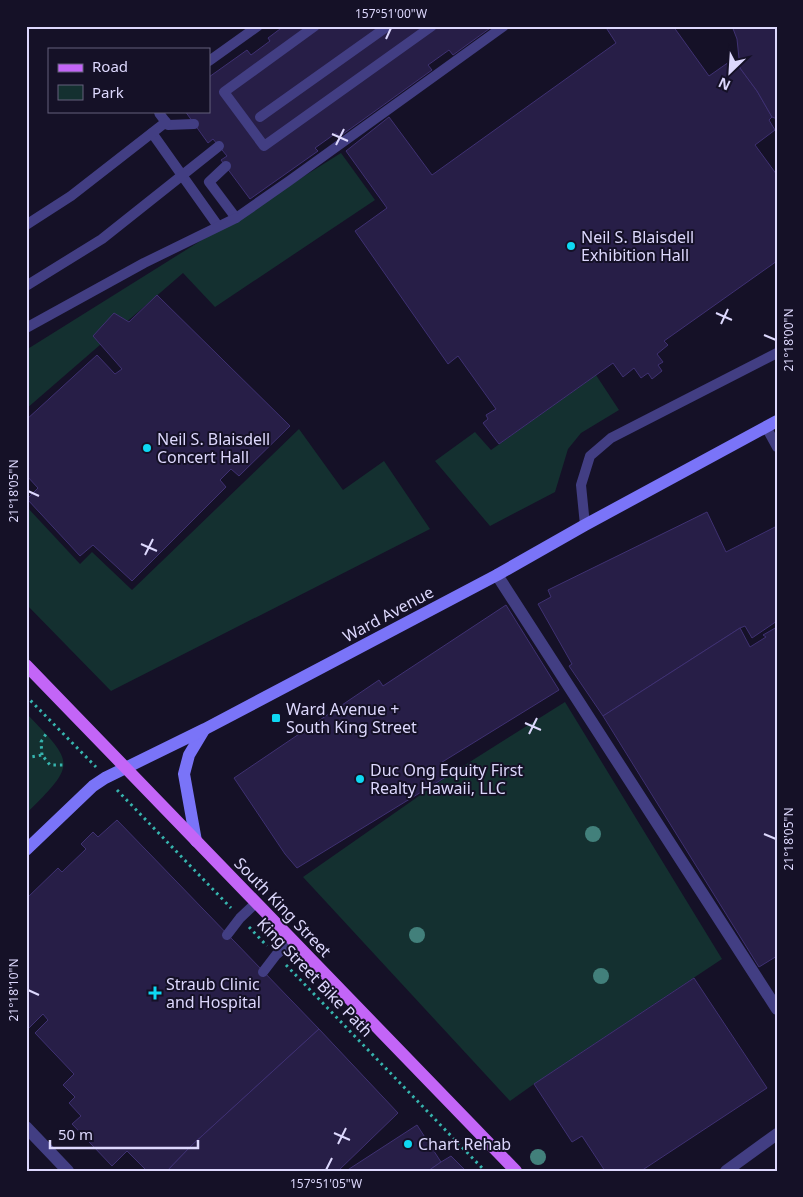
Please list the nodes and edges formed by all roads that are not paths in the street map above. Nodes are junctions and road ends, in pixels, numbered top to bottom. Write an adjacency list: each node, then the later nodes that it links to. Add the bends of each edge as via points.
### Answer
1 (258, 26): 6 (lane)
2 (315, 26): 5 (lane, via 224,92 264,146)
3 (388, 26): 8 (lane)
4 (504, 26): 15 (lane)
5 (426, 28)
6 (210, 60)
7 (160, 112): 9 (lane)
8 (260, 117)
9 (166, 122): 10 (lane, via 168,125); 11 (lane)
10 (194, 124)
11 (152, 133): 14 (lane); 16 (lane, via 71,196)
12 (219, 146): 14 (lane)
13 (226, 166): 15 (lane, via 209,182)
14 (183, 177): 17 (lane); 18 (lane, via 102,239)
15 (236, 218): 17 (lane)
16 (26, 226)
17 (218, 226): 19 (lane)
18 (26, 286)
19 (26, 328)
20 (777, 353): 23 (lane, via 612,438 590,456 581,485)
21 (772, 424): 22 (lane); 23 (main road, Ward Avenue)
22 (777, 447)
23 (585, 525): 24 (main road, Ward Avenue)
24 (497, 575): 26 (main road, Ward Avenue); 34 (street)
25 (26, 665): 27 (main road, South King Street)
26 (205, 729): 27 (main road, Ward Avenue); 28 (main road, via 189,755 184,774)
27 (126, 769): 28 (main road, South King Street); 29 (main road, Ward Avenue, via 93,786)
28 (196, 841): 30 (main road, South King Street)
29 (26, 850)
30 (256, 903): 31 (lane); 32 (main road, South King Street)
31 (227, 935)
32 (293, 940): 33 (lane); 38 (main road, South King Street)
33 (263, 972)
34 (777, 1009)
35 (26, 1127): 37 (street)
36 (777, 1134): 39 (street)
37 (68, 1171)
38 (516, 1171)
39 (726, 1171)

